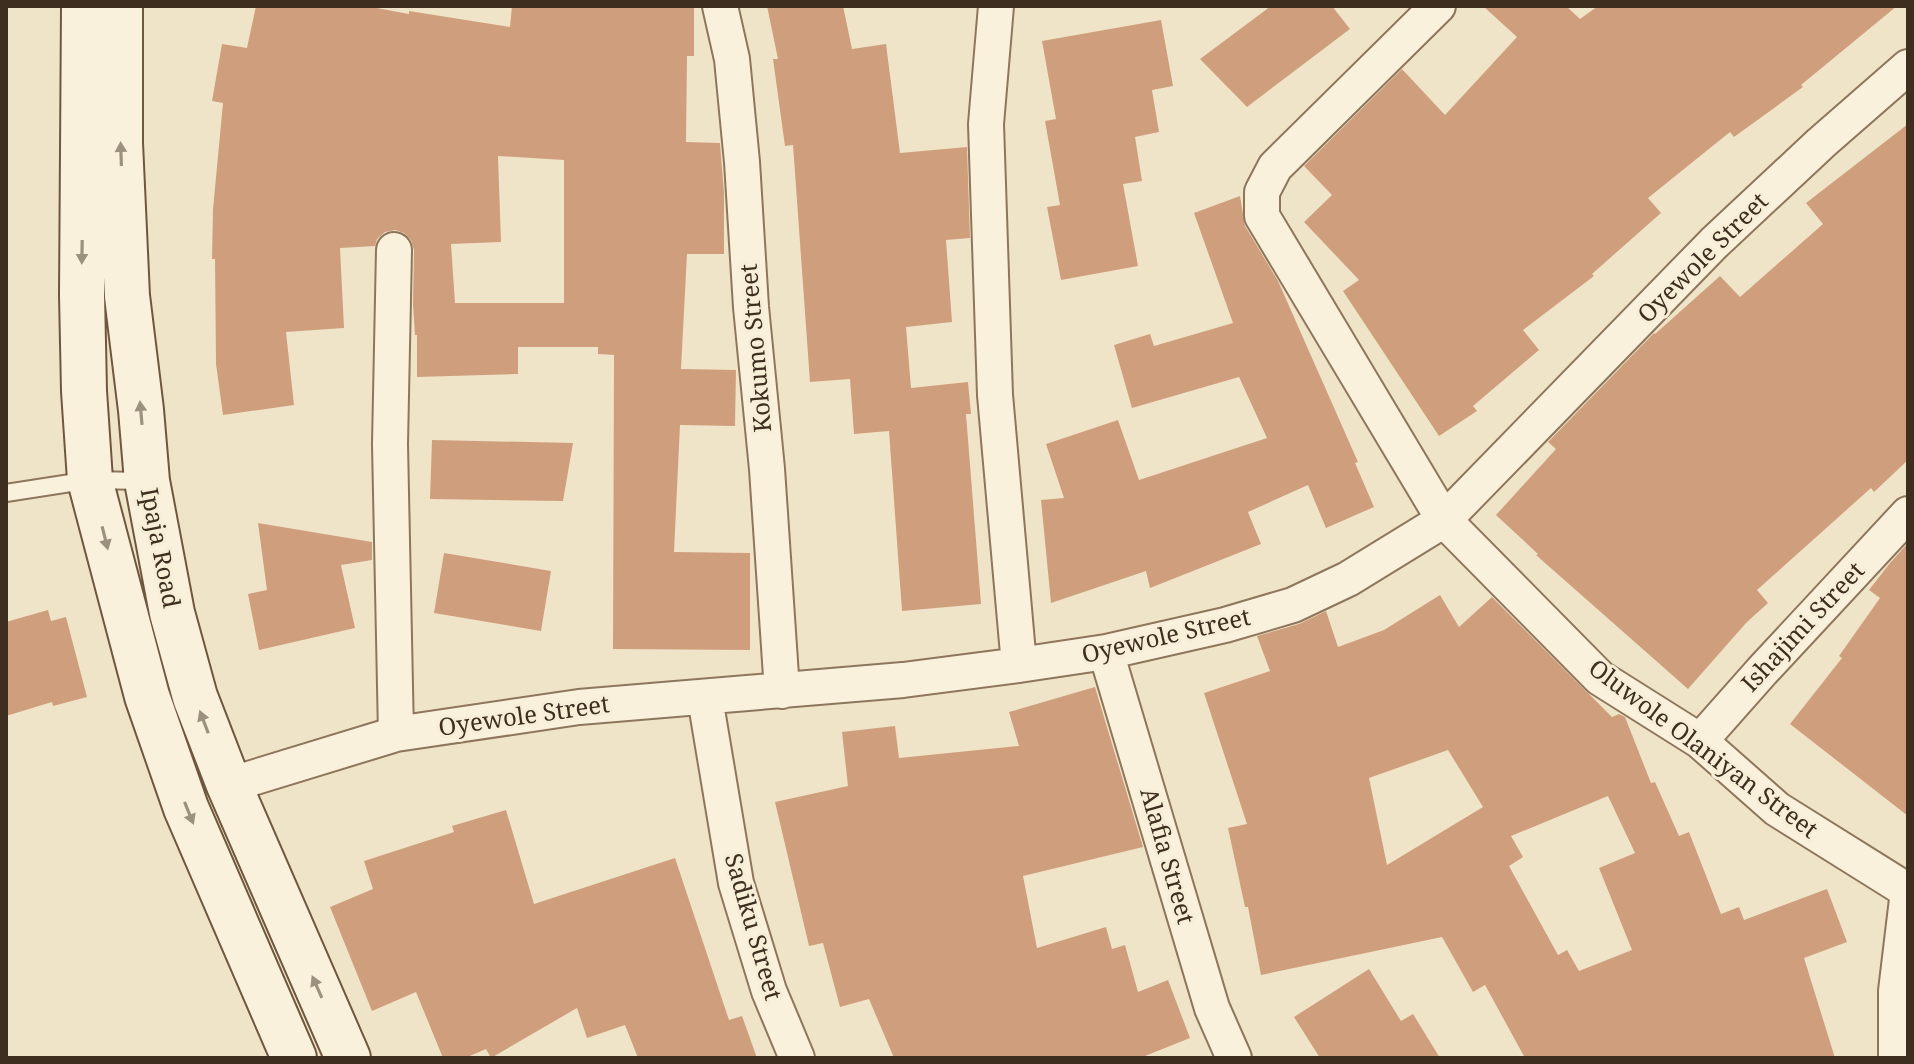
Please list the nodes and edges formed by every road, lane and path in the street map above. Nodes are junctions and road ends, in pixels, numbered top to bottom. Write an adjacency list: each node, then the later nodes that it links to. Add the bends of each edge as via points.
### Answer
1 (84, 6): 8 (main road, Ipaja Road, one-way to 8, via 82,311)
2 (120, 6): 9 (main road, Ipaja Road, one-way to 2, via 127,296)
3 (720, 6): 15 (street, Kokumo Street, via 732,59 742,162)
4 (996, 6): 14 (street, via 986,124 994,379)
5 (1438, 6): 12 (street, Oluwole Olaniyan Street, via 1275,167 1262,192 1262,216)
6 (1908, 67): 12 (street, Oyewole Street, via 1714,243)
7 (394, 250): 17 (street, via 390,444)
8 (90, 480): 9 (lane); 10 (lane); 21 (main road, Ipaja Road, one-way to 21, via 147,696 186,808)
9 (147, 481): 19 (main road, Ipaja Road, one-way to 9, via 172,613)
10 (6, 493)
11 (1908, 514): 18 (street, Ishajimi Street)
12 (1444, 520): 13 (street, Oyewole Street, via 1348,579 1293,605); 18 (street, Oluwole Olaniyan Street, via 1600,678)
13 (1106, 652): 14 (street, Oyewole Street); 24 (street, Alafia Street, via 1212,1008)
14 (1019, 665): 15 (street, Oyewole Street)
15 (782, 691): 16 (street, Oyewole Street)
16 (705, 698): 17 (street, Oyewole Street, via 579,707); 23 (street, Sadiku Street, via 736,883 769,991)
17 (396, 734): 19 (street, Oyewole Street)
18 (1700, 741): 20 (street, Oluwole Olaniyan Street, via 1777,809)
19 (229, 785): 22 (main road, Ipaja Road, one-way to 19)
20 (1908, 891): 25 (street, via 1896,991)
21 (294, 1058)
22 (348, 1058)
23 (797, 1058)
24 (1234, 1058)
25 (1896, 1058)

